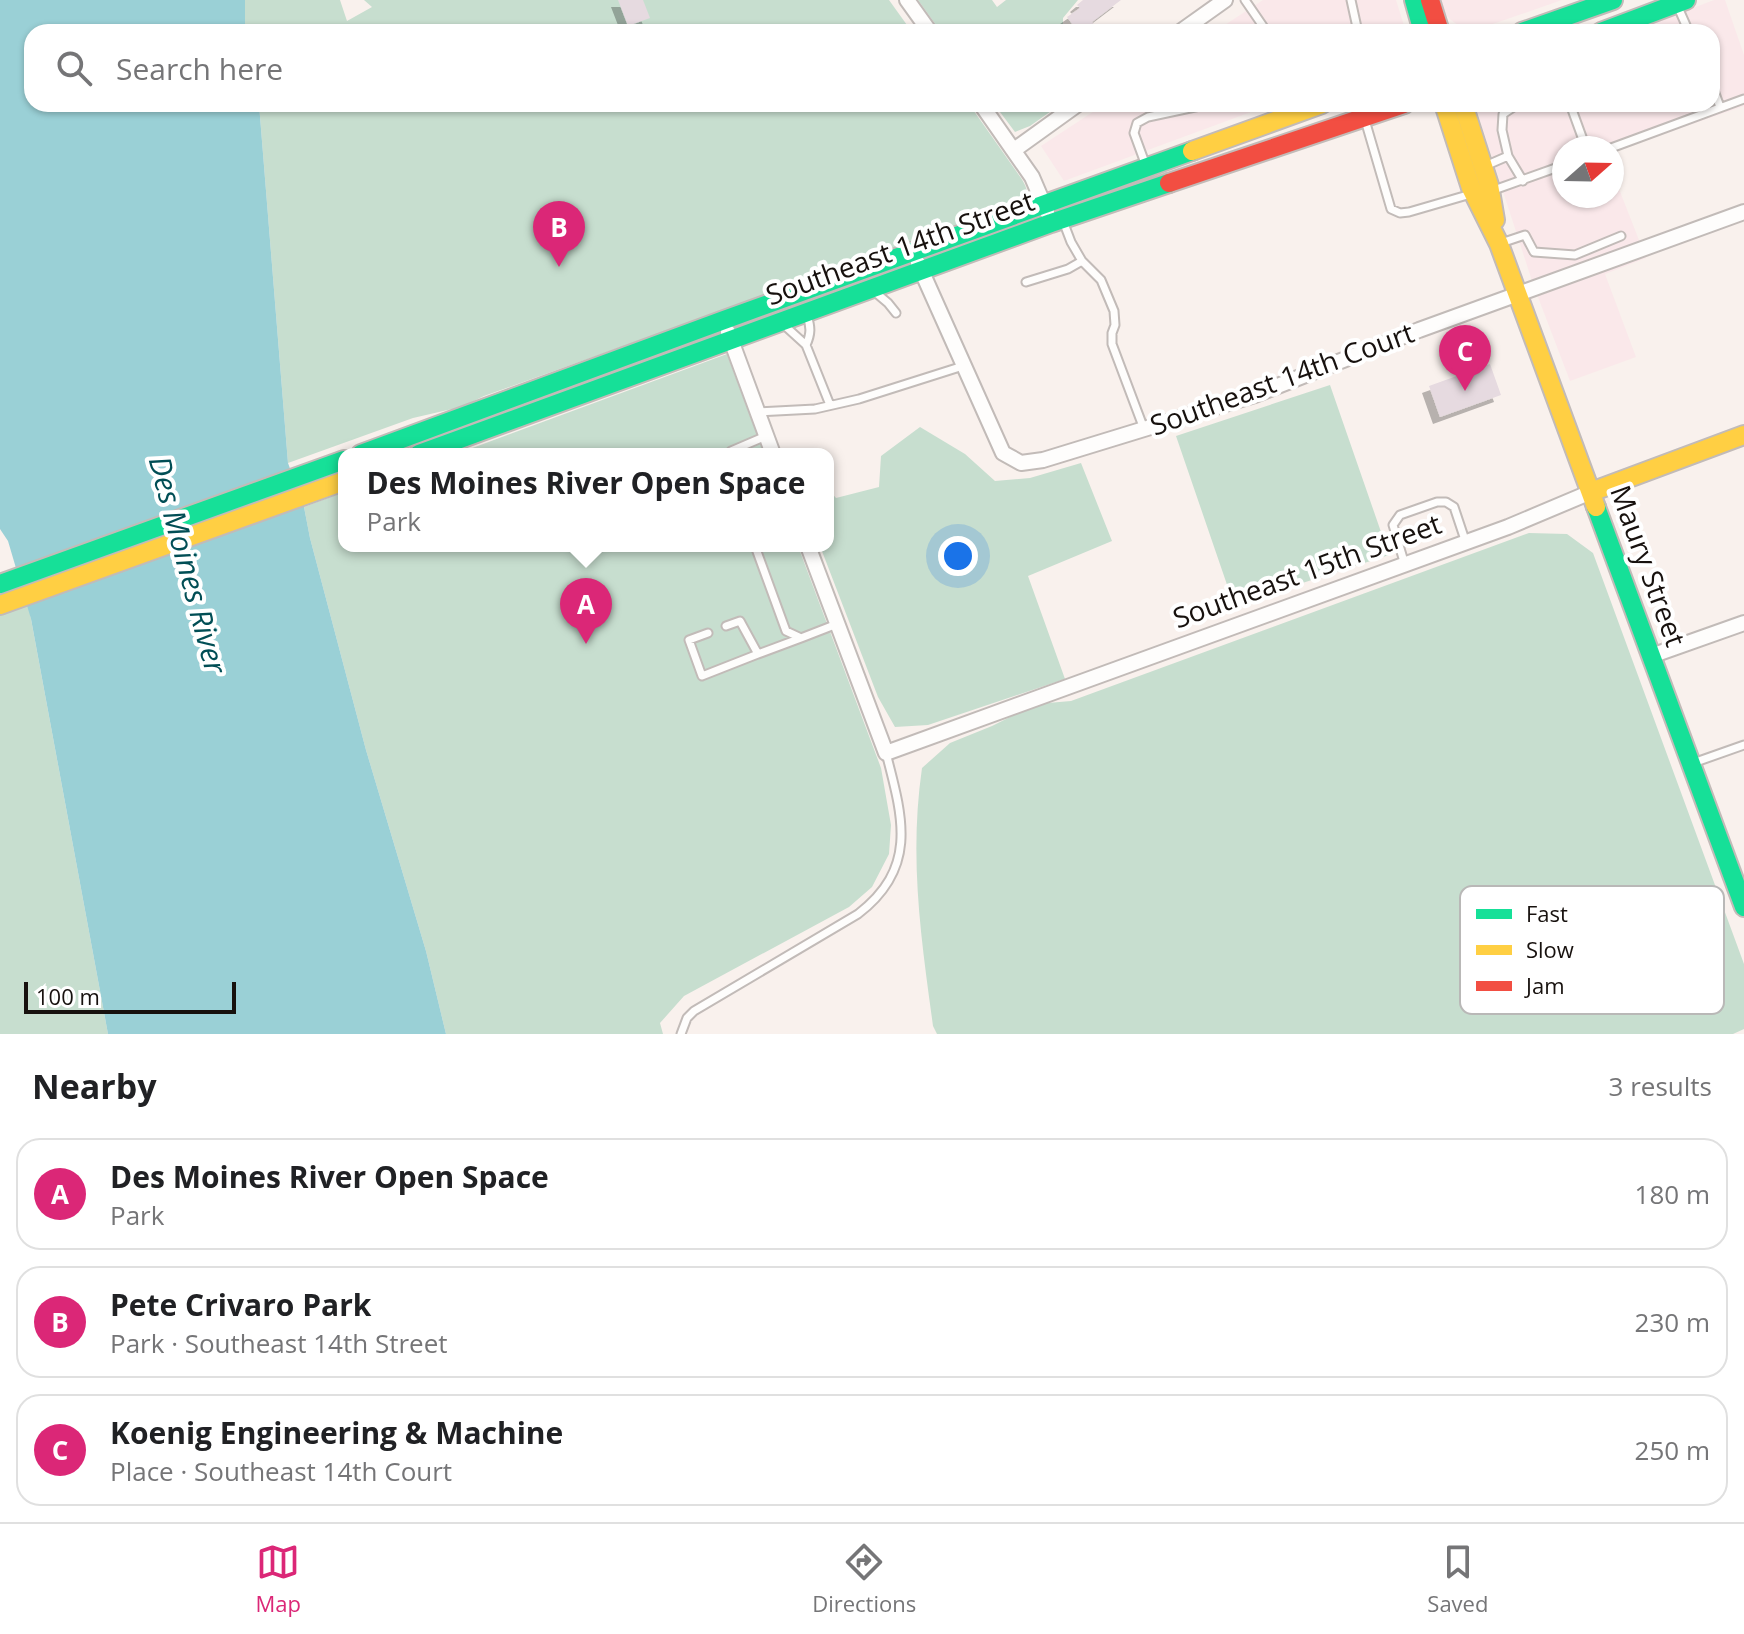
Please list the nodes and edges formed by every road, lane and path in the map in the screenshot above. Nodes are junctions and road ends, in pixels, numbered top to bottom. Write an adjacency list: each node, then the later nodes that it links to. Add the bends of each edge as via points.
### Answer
1 (907, 0): 9 (street)
2 (1225, 0): 10 (street)
3 (1245, 0): 11 (lane)
4 (1351, 0): 12 (lane)
5 (1414, 0): 13 (main road)
6 (1430, 0): 14 (main road)
7 (1613, 0): 15 (main road)
8 (1681, 2): 16 (main road); 17 (lane)
9 (924, 24)
10 (1191, 24)
11 (1262, 24)
12 (1356, 24)
13 (1421, 24)
14 (1438, 24)
15 (1545, 24)
16 (1622, 24)
17 (1687, 24)
18 (1744, 99): 19 (lane)
19 (1720, 107)
20 (987, 112): 33 (street)
21 (1067, 112): 33 (street)
22 (1171, 112): 36 (lane, via 1137,123 1134,133)
23 (1284, 112): 36 (main road, Southeast 14th Street)
24 (1382, 112): 30 (main road, Southeast 14th Street)
25 (1447, 112): 39 (main road, Maury Street)
26 (1466, 112): 35 (main road, Maury Street)
27 (1506, 112): 34 (lane, via 1502,130)
28 (1573, 112): 31 (lane)
29 (1707, 112): 32 (lane)
30 (1365, 118): 39 (lane, via 1391,209 1409,212); 42 (main road, Southeast 14th Street)
31 (1582, 136)
32 (1624, 143)
33 (1014, 150): 40 (street)
34 (1508, 156): 35 (lane); 38 (lane)
35 (1483, 166): 39 (main road, Maury Street)
36 (1147, 167): 40 (main road, Southeast 14th Street)
37 (1552, 170): 38 (lane)
38 (1523, 181): 39 (lane)
39 (1482, 192): 44 (main road, Maury Street)
40 (1045, 205): 42 (street); 45 (main road, Southeast 14th Street)
41 (1744, 212): 50 (street, Southeast 14th Court)
42 (1057, 221): 46 (lane); 47 (main road, Southeast 14th Street)
43 (1621, 236): 44 (lane, via 1575,255 1534,252 1525,235)
44 (1499, 244): 50 (main road, Maury Street)
45 (914, 251): 47 (street); 53 (main road, Southeast 14th Street)
46 (1082, 261): 48 (lane); 60 (lane, via 1101,280 1114,311 1112,344)
47 (921, 270): 49 (main road, Southeast 14th Street); 57 (street)
48 (1026, 282)
49 (870, 288): 51 (main road, Southeast 14th Street); 52 (lane)
50 (1518, 295): 60 (street, Southeast 14th Court, via 1255,395); 69 (main road, Maury Street)
51 (805, 311): 54 (main road, Southeast 14th Street); 56 (lane, via 811,327)
52 (896, 313)
53 (724, 320): 55 (street); 63 (main road, Southeast 14th Street)
54 (780, 321): 55 (main road, Southeast 14th Street); 56 (lane)
55 (730, 339): 59 (street); 64 (main road, Southeast 14th Street)
56 (806, 345): 58 (lane)
57 (963, 366): 58 (lane); 60 (street, Southeast 14th Court, via 1003,453 1021,463)
58 (830, 405): 59 (lane)
59 (758, 412): 62 (street)
60 (1144, 429)
61 (1744, 435): 69 (main road, Southeast 15th Street)
62 (766, 436): 65 (lane); 66 (street)
63 (378, 448)
64 (436, 448)
65 (738, 448)
66 (771, 448)
67 (338, 462): 74 (main road)
68 (338, 483): 75 (main road)
69 (1591, 492): 70 (street, Southeast 15th Street); 82 (main road, Maury Street)
70 (1466, 543): 73 (street, Southeast 15th Street); 73 (lane, via 1454,507 1446,502 1400,515 1393,525)
71 (757, 552): 80 (lane, via 786,631)
72 (810, 552): 77 (street)
73 (1405, 565): 84 (street, Southeast 15th Street)
74 (0, 584)
75 (1, 604)
76 (1744, 623): 82 (street)
77 (838, 624): 80 (lane); 84 (street)
78 (726, 626): 81 (lane, via 740,621)
79 (708, 633): 81 (lane, via 689,640 702,676)
80 (801, 638): 81 (lane)
81 (758, 654)
82 (1651, 656): 85 (main road, Maury Street)
83 (1744, 745): 85 (lane)
84 (886, 753): 87 (lane, via 902,834 898,862 886,888 858,914 694,1011)
85 (1691, 764): 86 (main road, Maury Street)
86 (1744, 907)
87 (681, 1034)

